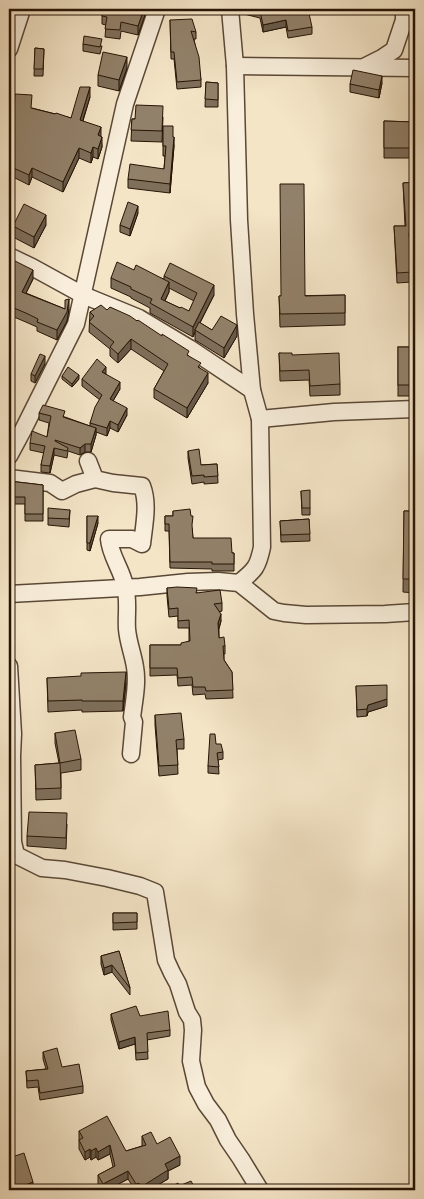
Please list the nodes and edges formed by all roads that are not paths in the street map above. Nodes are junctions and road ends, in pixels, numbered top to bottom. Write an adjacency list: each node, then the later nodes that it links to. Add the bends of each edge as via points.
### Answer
1 (22, 9): 5 (street)
2 (158, 9): 11 (street, via 125,104)
3 (230, 9): 7 (street)
4 (404, 9): 6 (street, via 404,20)
5 (9, 49)
6 (394, 50): 8 (street); 9 (street, via 401,61)
7 (235, 66): 8 (street); 12 (street, via 239,220)
8 (364, 67): 9 (street)
9 (413, 68)
10 (9, 256): 11 (street)
11 (83, 294): 12 (street, via 138,318); 15 (street, via 76,324)
12 (252, 390): 14 (street)
13 (415, 409): 14 (street)
14 (260, 419): 19 (street, via 262,547 254,571)
15 (9, 456)
16 (88, 461): 18 (street)
17 (9, 478): 18 (street, via 50,483 62,491)
18 (95, 479): 20 (street, via 142,486 145,495 142,544 132,539 109,538)
19 (239, 583): 20 (street, via 188,582); 22 (street, via 274,611 284,613)
20 (126, 588): 21 (street); 24 (street, via 127,630 136,668)
21 (9, 594)
22 (415, 612)
23 (9, 666): 25 (street, via 13,842 16,855 42,868 107,878 155,892 166,960 192,1020 191,1061 196,1087)
24 (131, 754)
25 (260, 1190)

